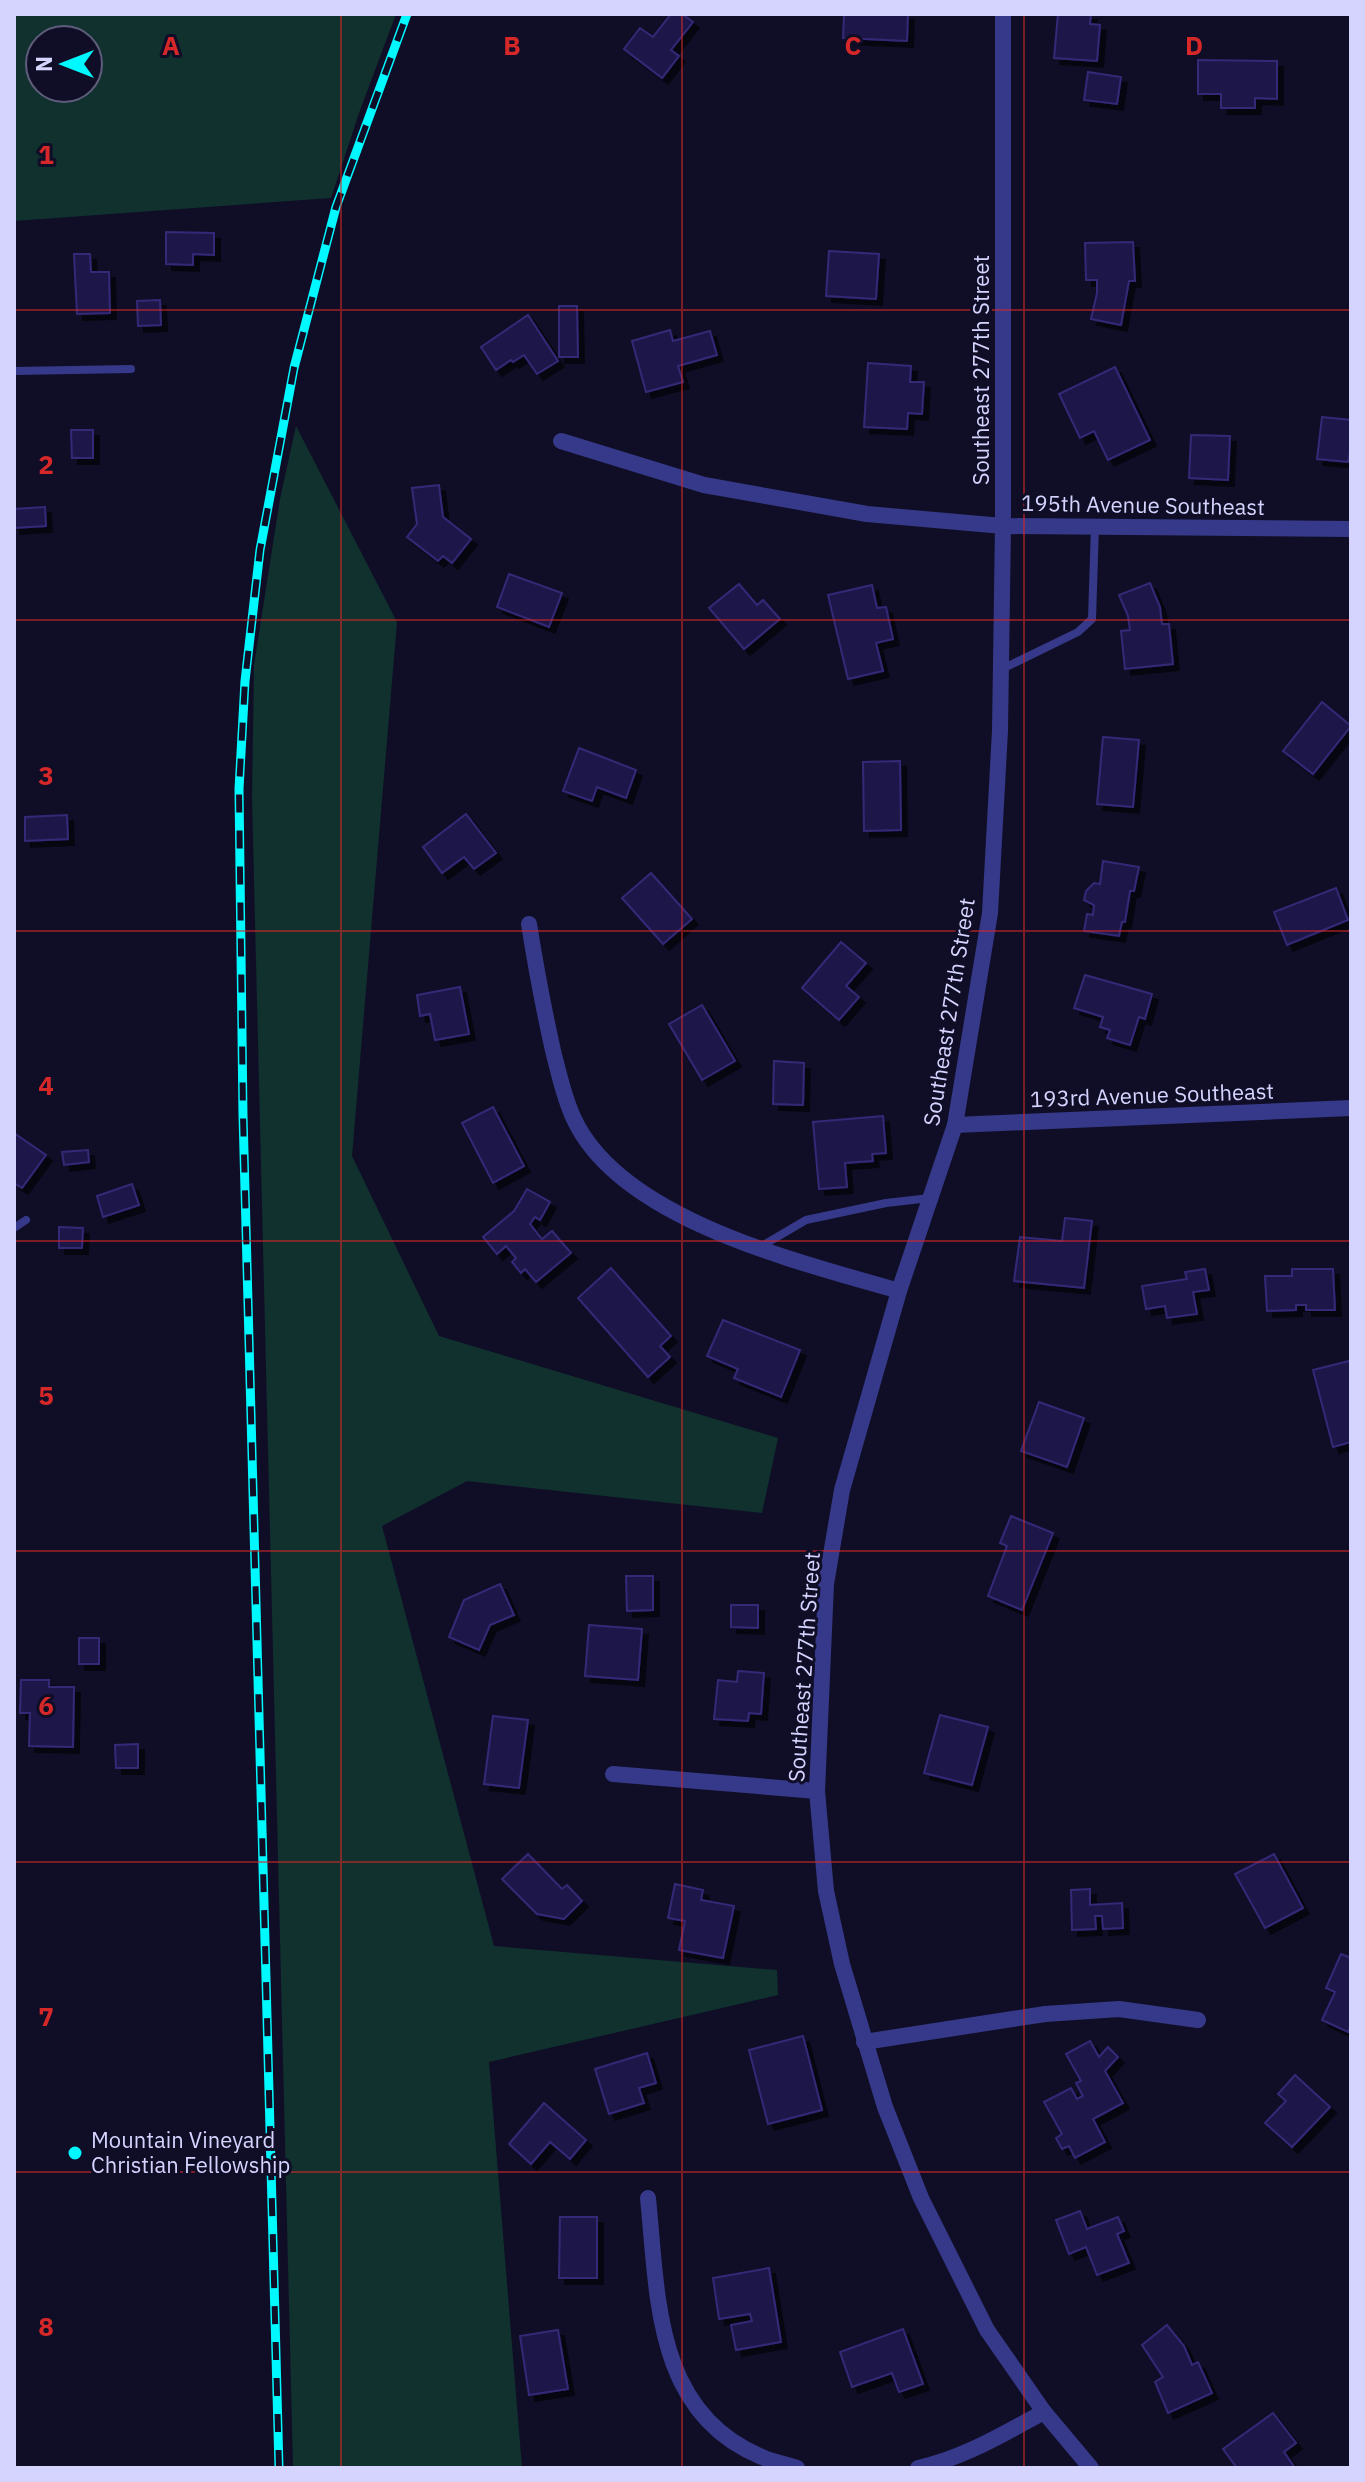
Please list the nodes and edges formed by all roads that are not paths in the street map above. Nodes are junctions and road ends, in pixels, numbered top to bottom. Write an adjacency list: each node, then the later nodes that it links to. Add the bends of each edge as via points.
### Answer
1 (1003, 14): 5 (street, Southeast 277th Street)
2 (131, 369): 3 (lane)
3 (14, 371)
4 (561, 441): 5 (street, 195th Avenue Southeast, via 704,485 867,514)
5 (1003, 526): 6 (street, 195th Avenue Southeast); 8 (street, Southeast 277th Street)
6 (1095, 527): 7 (street, 195th Avenue Southeast); 8 (lane, via 1092,619 1078,632)
7 (1351, 529)
8 (1001, 669): 11 (street, Southeast 277th Street, via 990,913)
9 (529, 924): 15 (street, via 564,1093 591,1147 636,1190 693,1222)
10 (1351, 1108): 11 (street, 193rd Avenue Southeast)
11 (955, 1125): 12 (street, Southeast 277th Street)
12 (930, 1198): 15 (lane, via 806,1220); 16 (street, Southeast 277th Street)
13 (26, 1220): 14 (lane)
14 (14, 1228)
15 (759, 1248): 16 (street)
16 (899, 1291): 18 (street, Southeast 277th Street, via 842,1490 826,1584)
17 (613, 1774): 18 (street)
18 (817, 1791): 20 (street, Southeast 277th Street, via 826,1891)
19 (1198, 2020): 20 (street, via 1119,2009 1045,2014)
20 (864, 2042): 22 (street, Southeast 277th Street, via 921,2198 987,2330)
21 (648, 2198): 23 (street, via 660,2319 674,2370 691,2401 722,2434)
22 (1044, 2412): 24 (street, via 987,2443); 25 (street, Southeast 277th Street)
23 (797, 2468)
24 (918, 2468)
25 (1091, 2468)

